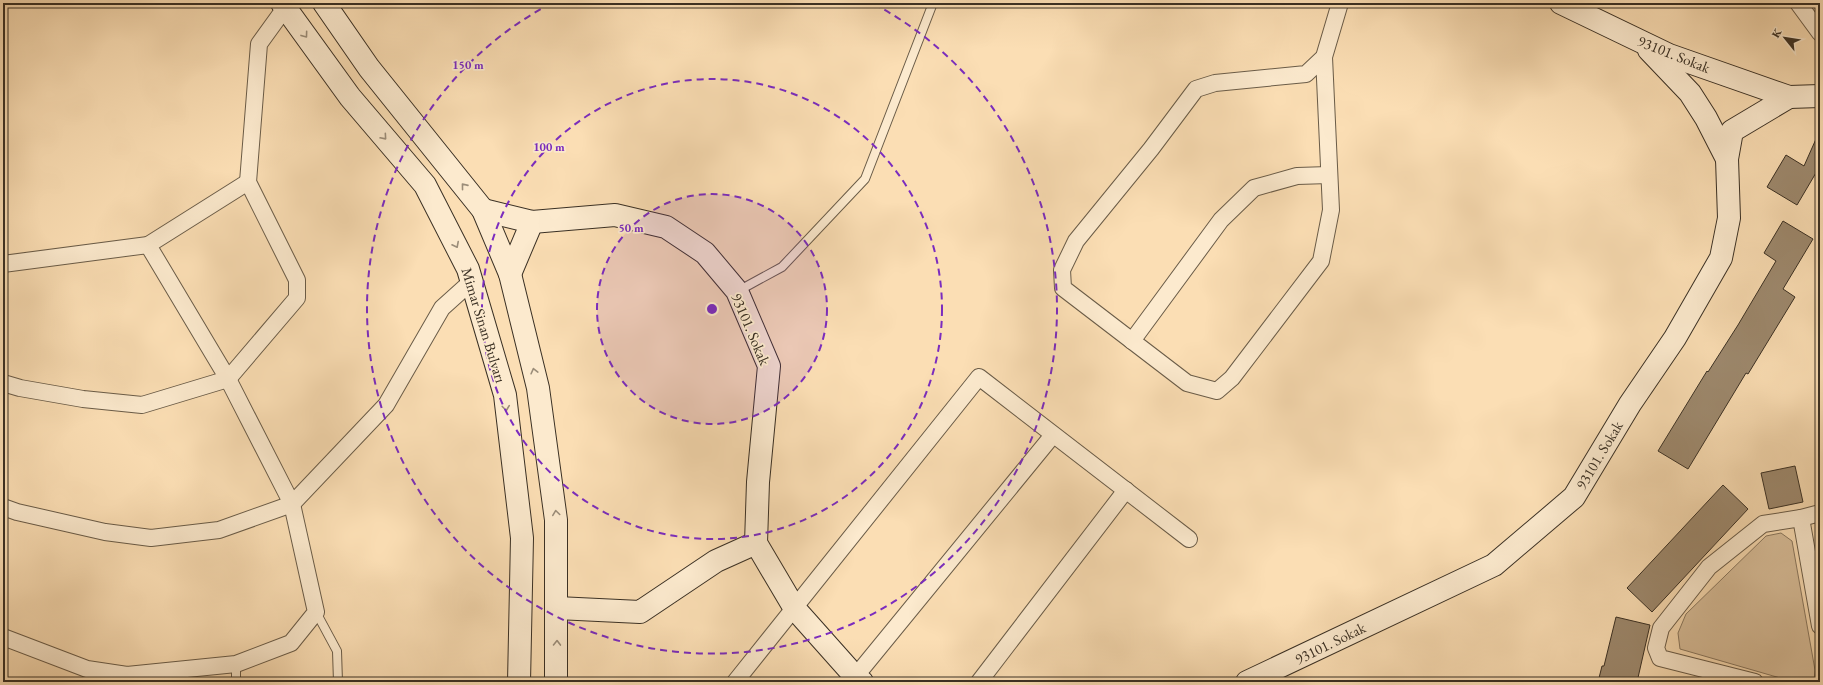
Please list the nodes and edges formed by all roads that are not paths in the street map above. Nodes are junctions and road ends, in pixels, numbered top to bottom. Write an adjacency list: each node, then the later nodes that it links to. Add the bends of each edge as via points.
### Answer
1 (324, 3): 15 (street, one-way to 1, via 369,68)
2 (933, 3): 21 (lane, via 865,179 782,267)
3 (1340, 3): 9 (street)
4 (1561, 3): 8 (street, 93101. Sokak)
5 (1798, 3): 7 (street)
6 (283, 5): 14 (street, via 259,44); 20 (street, Mimar Sinan Bulvarı, one-way to 20, via 350,97 425,186)
7 (1820, 33)
8 (1637, 39): 11 (street, 93101. Sokak, via 1669,54); 12 (street, via 1690,93 1706,118)
9 (1324, 57): 13 (street); 22 (street, via 1306,74 1215,83 1196,89 1076,241 1062,270 1063,288)
10 (1820, 96): 11 (street, 93101. Sokak)
11 (1790, 97): 12 (street, 93101. Sokak, via 1732,131)
12 (1726, 159): 47 (street, 93101. Sokak, via 1729,218 1721,258 1675,338 1630,404 1574,497 1494,565)
13 (1329, 175): 22 (street, via 1297,176 1254,188 1221,220); 22 (street, via 1331,210 1321,261 1232,378 1217,391 1187,383)
14 (248, 182): 17 (street); 23 (street, via 297,280 297,298)
15 (483, 210): 16 (street, 93101. Sokak); 19 (street)
16 (532, 222): 19 (street); 21 (street, 93101. Sokak, via 615,215 666,227 705,253)
17 (148, 245): 18 (street); 23 (street)
18 (3, 264)
19 (510, 274): 33 (street, one-way to 19, via 556,520 538,388)
20 (472, 281): 27 (street, via 442,308 386,405); 43 (street, Mimar Sinan Bulvarı, one-way to 43, via 504,395 522,538)
21 (737, 291): 32 (street, 93101. Sokak, via 769,366 758,482)
22 (1132, 341)
23 (228, 379): 24 (street, via 142,405 83,399); 27 (street)
24 (3, 383)
25 (1053, 435): 26 (street); 34 (street, via 979,377); 40 (street)
26 (1126, 490): 31 (street); 46 (street)
27 (292, 504): 28 (street, via 219,530 151,538 105,532); 35 (street)
28 (3, 507)
29 (1820, 513): 30 (street)
30 (1801, 518): 36 (street); 48 (street, via 1763,524 1709,567 1661,628 1656,648 1660,658)
31 (1189, 539)
32 (756, 543): 33 (street, via 716,561 640,612); 34 (street)
33 (557, 608): 44 (street, one-way to 33)
34 (795, 609): 40 (street); 45 (street)
35 (316, 612): 38 (street, via 291,643); 42 (lane, via 336,651)
36 (1820, 626)
37 (3, 637): 39 (street, via 87,669)
38 (236, 664): 39 (street); 41 (lane)
39 (134, 678)
40 (853, 679)
41 (236, 682)
42 (338, 682)
43 (519, 682)
44 (556, 682)
45 (735, 682)
46 (979, 682)
47 (1247, 682)
48 (1755, 682)

